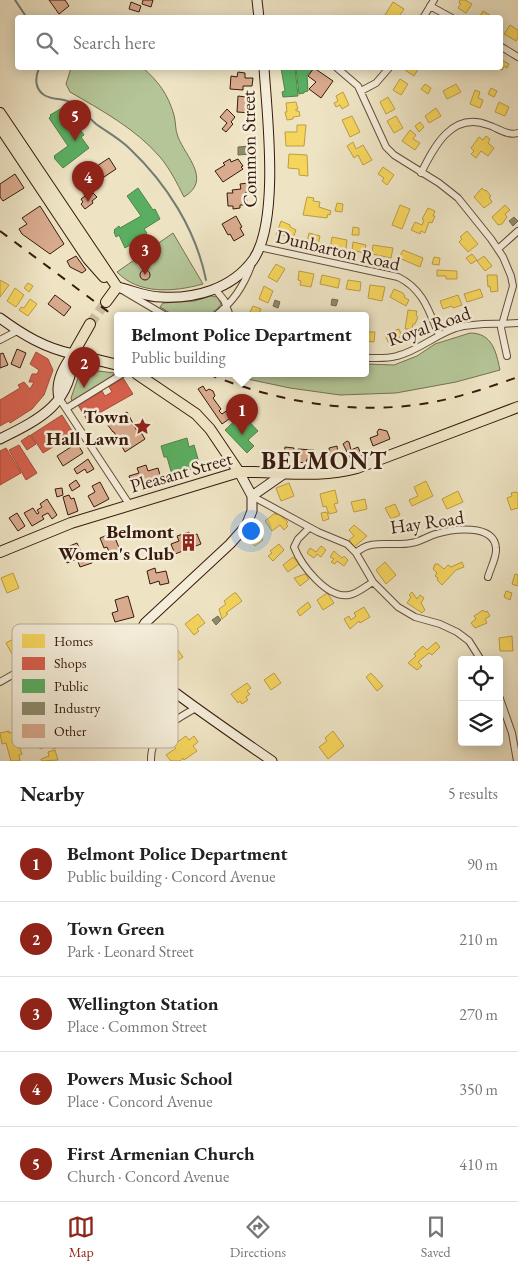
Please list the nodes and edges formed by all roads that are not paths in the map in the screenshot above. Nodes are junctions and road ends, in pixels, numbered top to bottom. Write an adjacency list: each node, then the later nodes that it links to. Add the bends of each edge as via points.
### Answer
1 (257, 0): 3 (main road)
2 (432, 3): 4 (street); 5 (street)
3 (259, 15)
4 (425, 15)
5 (448, 15)
6 (503, 48): 7 (street)
7 (518, 56)
8 (264, 70): 17 (main road, Common Street, via 270,187)
9 (340, 70): 11 (street)
10 (387, 70): 11 (street, via 376,83)
11 (361, 91): 15 (street, via 386,147)
12 (0, 113): 20 (main road)
13 (0, 127): 20 (main road, via 88,259)
14 (518, 133): 15 (street, via 507,133 481,123 459,125 439,140)
15 (421, 173): 18 (street, via 458,198)
16 (518, 231): 18 (street)
17 (259, 247): 19 (main road, Common Street); 32 (street, Dunbarton Road, via 404,280 424,300)
18 (498, 250): 30 (street, via 509,269 512,283 512,294)
19 (254, 259): 21 (main road, Common Street, via 234,279); 23 (street, Common Street, via 241,288)
20 (116, 287): 21 (main road, Common Street, via 161,297 189,296); 22 (main road); 24 (street)
21 (215, 289): 23 (street)
22 (106, 302)
23 (226, 307): 25 (street, Common Street); 26 (street)
24 (159, 312)
25 (220, 312)
26 (228, 312)
27 (0, 318): 31 (main road)
28 (518, 323): 30 (street, Royal Road)
29 (90, 324): 34 (main road)
30 (502, 324): 32 (street, Royal Road, via 476,324); 35 (street)
31 (17, 331): 33 (street); 34 (main road, via 36,342)
32 (439, 335): 36 (street, Royal Road, via 397,356)
33 (0, 340)
34 (73, 354): 37 (main road); 40 (main road, via 64,366 57,388)
35 (508, 356)
36 (369, 358)
37 (114, 364)
38 (117, 377): 41 (street)
39 (141, 377): 44 (main road, via 196,414)
40 (59, 398): 41 (street); 43 (main road, via 47,412)
41 (67, 408): 47 (street)
42 (518, 408): 45 (main road, Pleasant Street, via 357,468 329,474)
43 (0, 439)
44 (239, 472): 45 (main road, Pleasant Street); 46 (main road); 47 (main road, Pleasant Street)
45 (286, 472): 46 (main road)
46 (252, 496): 48 (street); 53 (main road, via 251,515 243,530)
47 (129, 504): 49 (main road, Pleasant Street)
48 (309, 528): 50 (street, via 343,542); 52 (street, via 294,547 317,581 346,595)
49 (0, 552)
50 (356, 553): 51 (street, Hay Road, via 377,543 409,544 441,533 472,530 488,534 495,544 496,554); 52 (street)
51 (488, 578)
52 (373, 582): 54 (street, via 398,607 463,635)
53 (145, 624)
54 (479, 656)
55 (12, 675): 56 (street)
56 (0, 682)
57 (178, 694): 59 (main road)
58 (501, 701): 64 (street)
59 (196, 708): 60 (street); 63 (main road)
60 (178, 717)
61 (152, 748): 62 (street)
62 (151, 761)
63 (272, 761)
64 (517, 761)

